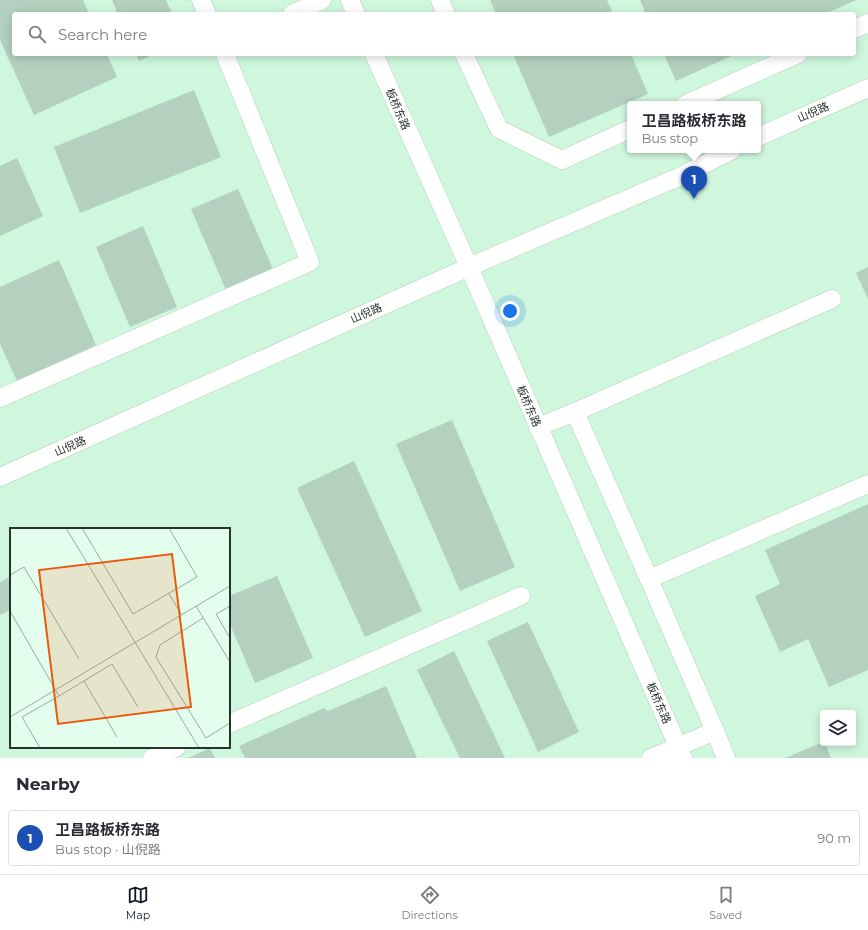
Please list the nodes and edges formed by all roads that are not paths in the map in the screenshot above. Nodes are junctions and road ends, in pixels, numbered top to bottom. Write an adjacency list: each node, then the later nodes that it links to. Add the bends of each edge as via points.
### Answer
1 (201, 0): 5 (street)
2 (322, 0): 6 (street)
3 (350, 0): 7 (street)
4 (440, 0): 8 (street)
5 (207, 12)
6 (296, 12)
7 (355, 12)
8 (445, 12)
9 (868, 23): 10 (street)
10 (856, 28)
11 (226, 56): 22 (street, via 310,262)
12 (375, 56): 20 (street, 板桥东路)
13 (465, 56): 17 (street, via 498,129 562,160)
14 (794, 56): 16 (street)
15 (868, 88): 18 (street, 山倪路)
16 (693, 101)
17 (627, 130)
18 (761, 136)
19 (726, 153): 20 (street, 山倪路, via 680,176)
20 (469, 267): 24 (street, 板桥东路); 25 (street, 山倪路)
21 (832, 299): 23 (street)
22 (0, 398)
23 (575, 412): 24 (street); 27 (street)
24 (538, 427): 32 (street, 板桥东路)
25 (0, 477)
26 (868, 484): 27 (street)
27 (649, 579): 30 (street)
28 (521, 596): 29 (street)
29 (230, 724)
30 (715, 731): 32 (street); 35 (street)
31 (175, 748): 33 (street)
32 (680, 752): 34 (street)
33 (152, 758)
34 (651, 758)
35 (726, 758)

